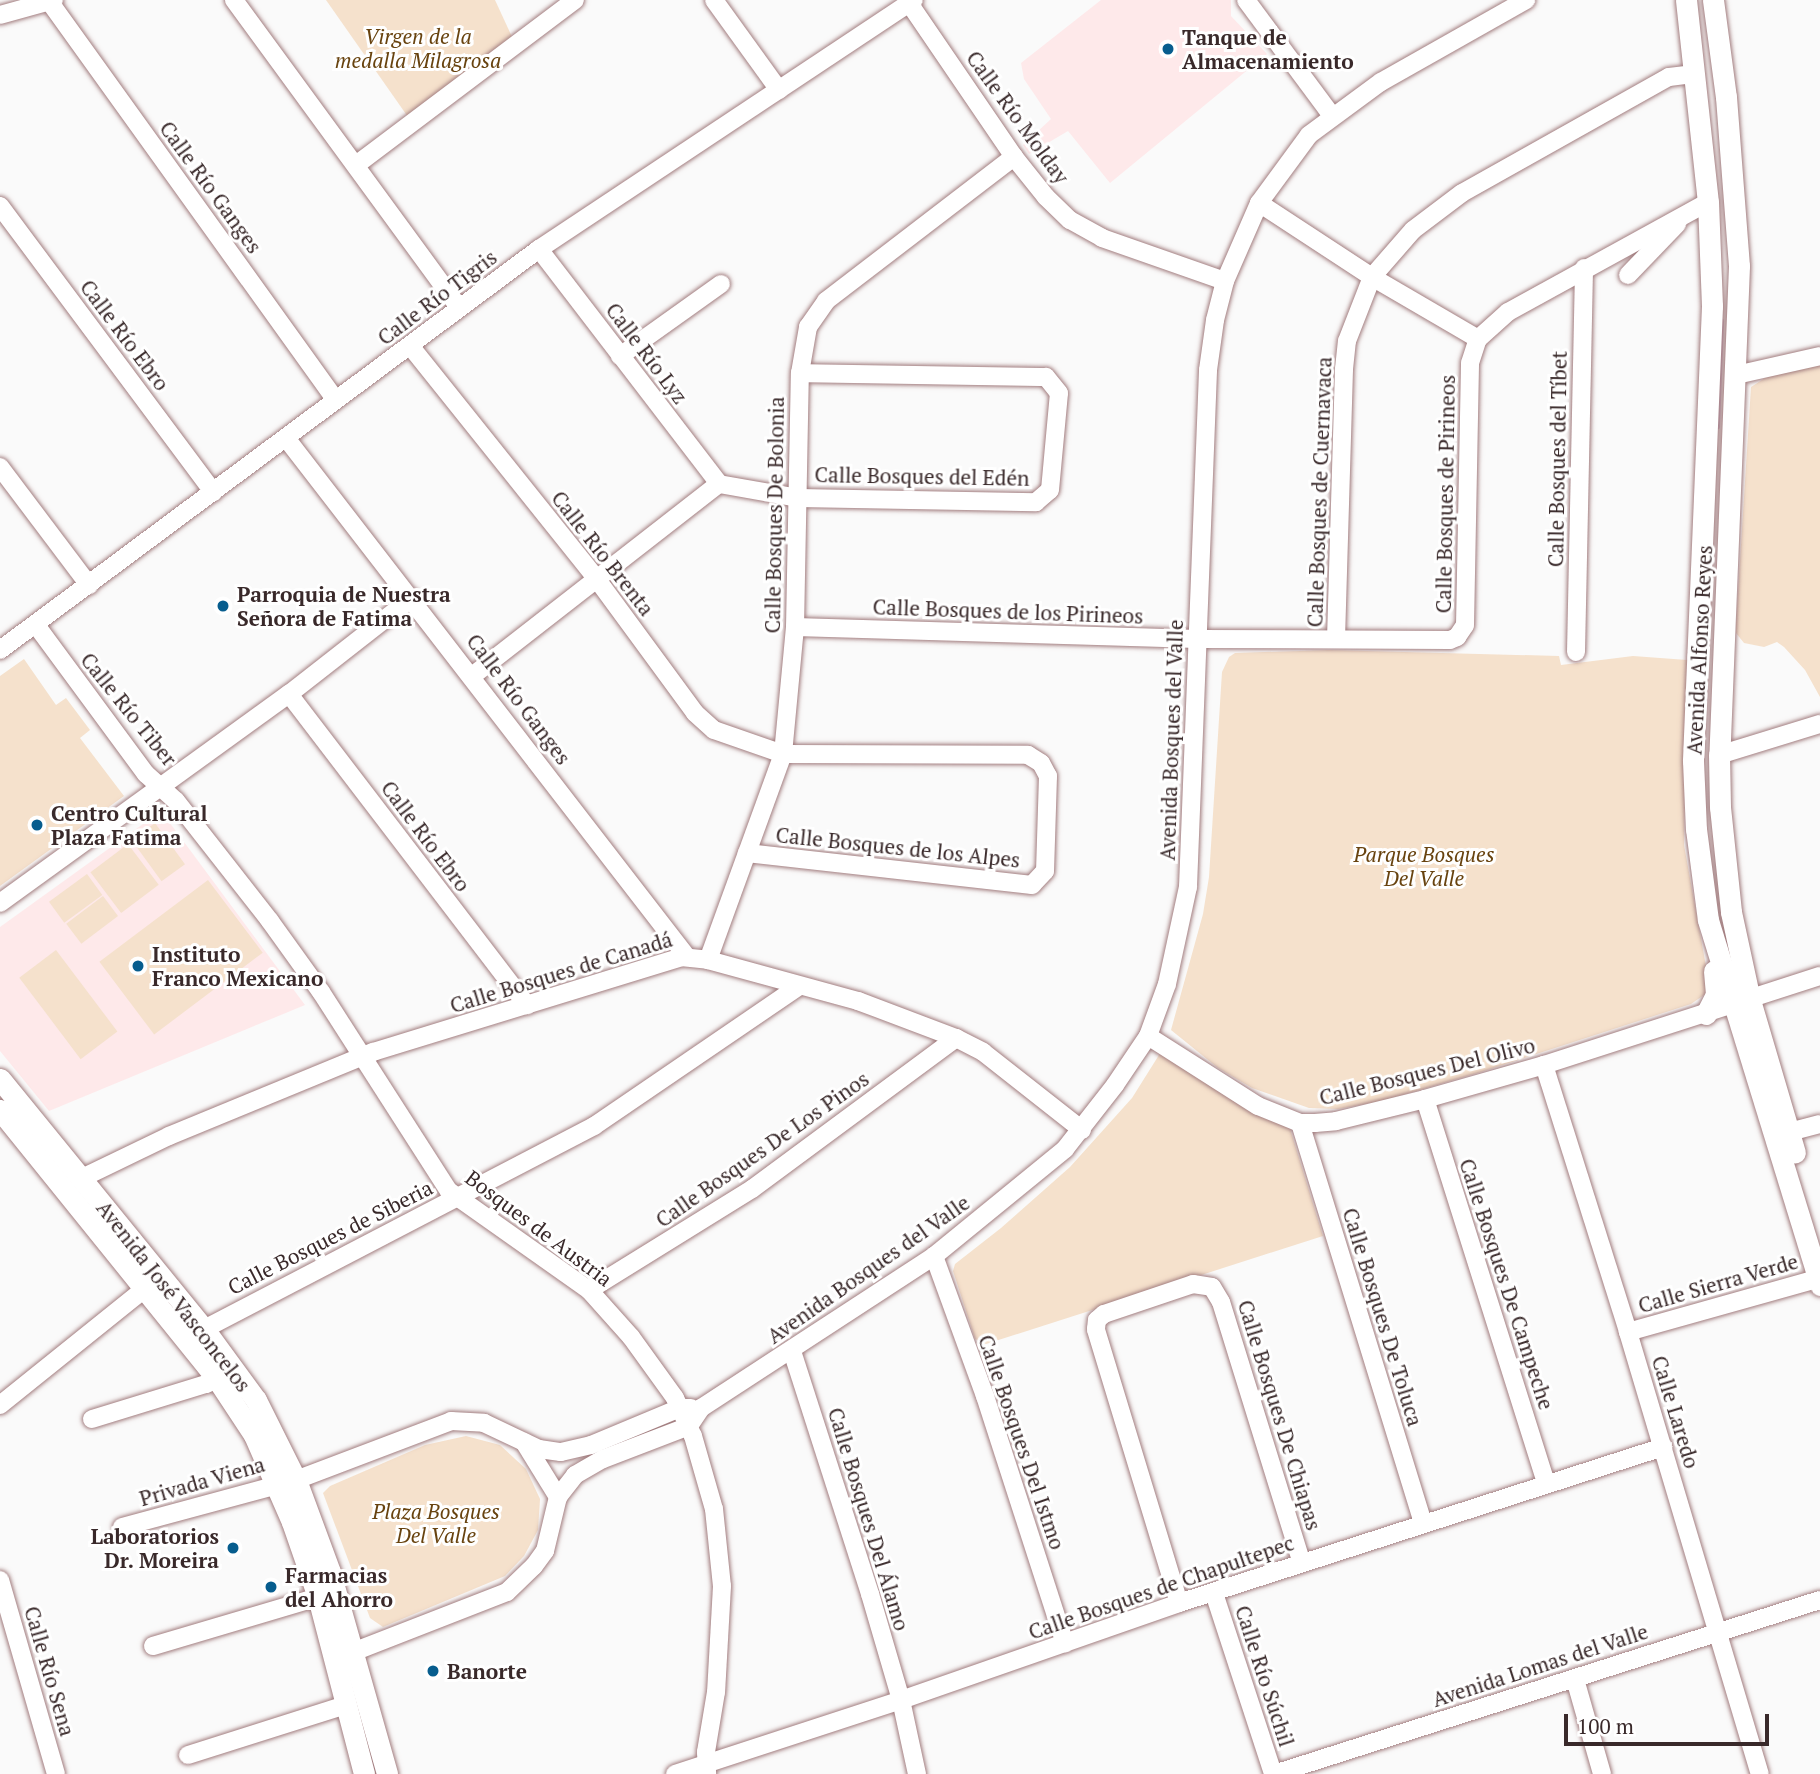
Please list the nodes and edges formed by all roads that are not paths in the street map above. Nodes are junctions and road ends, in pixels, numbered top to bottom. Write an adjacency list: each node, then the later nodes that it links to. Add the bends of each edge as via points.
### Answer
1 (234, 0): 15 (street)
2 (575, 0): 15 (street)
3 (714, 0): 12 (street)
4 (1246, 0): 13 (street)
5 (1526, 0): 13 (street, Avenida Bosques del Valle, via 1381,82)
6 (1686, 0): 11 (main road, Avenida Alfonso Reyes)
7 (1713, 0): 31 (main road, Avenida Alfonso Reyes, via 1726,97 1739,266)
8 (52, 1): 10 (street); 32 (street, Calle Río Ganges)
9 (912, 2): 12 (street, Calle Río Tigris); 14 (street, Calle Río Molday)
10 (0, 15)
11 (1695, 74): 18 (main road, Avenida Alfonso Reyes); 22 (street, Calle Bosques de Cuernavaca, via 1669,77 1462,193 1413,230)
12 (779, 90): 19 (street, Calle Río Tigris)
13 (1332, 116): 16 (street, Avenida Bosques del Valle, via 1290,158)
14 (1014, 157): 23 (street, Calle Río Molday, via 1070,220 1123,246); 30 (street, Calle Bosques De Bolonia, via 826,301 808,327)
15 (356, 165): 25 (street)
16 (1259, 203): 22 (street); 23 (street, Avenida Bosques del Valle)
17 (0, 206): 36 (street, Calle Río Ebro)
18 (1698, 207): 20 (street); 21 (street); 56 (main road, Avenida Alfonso Reyes, via 1713,354 1693,761)
19 (539, 249): 25 (street, Calle Río Tigris); 28 (street, Calle Río Lyz)
20 (1584, 268): 26 (street, via 1508,312); 47 (street, Calle Bosques del Tíbet)
21 (1628, 275)
22 (1372, 277): 26 (street); 45 (street, Calle Bosques de Cuernavaca, via 1348,341 1344,369)
23 (1225, 281): 44 (street, Avenida Bosques del Valle, via 1208,370)
24 (721, 284): 28 (street)
25 (459, 307): 27 (street, Calle Río Tigris)
26 (1478, 340): 42 (street, Calle Bosques de Pirineos, via 1470,363)
27 (411, 347): 32 (street, Calle Río Tigris); 38 (street, Calle Río Brenta)
28 (620, 356): 35 (street, Calle Río Lyz)
29 (1820, 356): 31 (street)
30 (800, 373): 37 (street, Calle Bosques De Bolonia); 37 (street, Calle Bosques del Edén, via 1040,376 1051,380 1059,393 1052,484 1042,500)
31 (1736, 375): 52 (main road, Avenida Alfonso Reyes)
32 (336, 400): 33 (street, Calle Río Tigris)
33 (286, 438): 36 (street, Calle Río Tigris); 40 (street, Calle Río Ganges)
34 (0, 467): 39 (street)
35 (719, 484): 37 (street, Calle Bosques del Edén); 38 (street)
36 (213, 492): 39 (street, Calle Río Tigris)
37 (798, 498): 43 (street, Calle Bosques De Bolonia)
38 (596, 578): 48 (street); 51 (street, Calle Río Brenta, via 704,722 723,734)
39 (89, 585): 41 (street, Calle Río Tigris)
40 (412, 598): 48 (street, Calle Río Ganges); 49 (street)
41 (36, 625): 46 (street, Calle Río Tigris); 53 (street, Calle Río Tiber, via 146,774)
42 (1465, 625): 45 (street, Calle Bosques de los Pirineos, via 1450,640)
43 (795, 627): 44 (street, Calle Bosques de los Pirineos); 51 (street, Calle Bosques De Bolonia)
44 (1198, 639): 45 (street, Calle Bosques de los Pirineos); 64 (street, Avenida Bosques del Valle, via 1188,887 1167,984)
45 (1336, 639)
46 (0, 650)
47 (1576, 652)
48 (472, 676): 57 (street, Calle Río Ganges)
49 (289, 694): 53 (street); 62 (street, Calle Río Ebro)
50 (1820, 724): 52 (street)
51 (783, 754): 54 (street, Calle Bosques De Bolonia); 54 (street, Calle Bosques de los Alpes, via 1028,755 1048,776 1045,871 1037,882 1025,885)
52 (1719, 755): 61 (main road, Avenida Alfonso Reyes, via 1725,865)
53 (160, 785): 55 (street); 66 (street, Calle Río Tiber, via 271,921)
54 (747, 853): 58 (street, Calle Bosques De Bolonia)
55 (0, 903)
56 (1708, 920): 61 (main road, Avenida Alfonso Reyes); 63 (main road, via 1716,993)
57 (687, 957): 58 (street, Calle Bosques de Canadá); 62 (street, Calle Bosques de Canadá)
58 (708, 960): 60 (street, Calle Bosques de Canadá)
59 (1820, 976): 61 (street, Calle Bosques Del Olivo)
60 (798, 987): 65 (street, Calle Bosques de Canadá, via 858,1001); 76 (street, Calle Bosques de Siberia, via 622,1110)
61 (1741, 1003): 63 (street, Calle Bosques Del Olivo); 74 (main road, Avenida Alfonso Reyes)
62 (527, 1005): 66 (street, Calle Bosques de Canadá)
63 (1706, 1014): 67 (street, Calle Bosques Del Olivo)
64 (1148, 1035): 71 (street, Calle Bosques Del Olivo, via 1258,1106); 73 (street, Avenida Bosques del Valle)
65 (956, 1038): 73 (street, Calle Bosques de Canadá, via 992,1058); 82 (street, Calle Bosques De Los Pinos, via 752,1189)
66 (361, 1057): 75 (street, Calle Bosques de Canadá, via 169,1136); 76 (street, Bosques de Austria)
67 (1544, 1065): 69 (street, Calle Bosques Del Olivo); 84 (street, Calle Laredo)
68 (0, 1079): 75 (main road, Avenida José Vasconcelos)
69 (1424, 1099): 71 (street, Calle Bosques Del Olivo, via 1336,1121); 96 (street, Calle Bosques De Campeche)
70 (0, 1110): 81 (main road, Avenida José Vasconcelos)
71 (1300, 1123): 99 (street, Calle Bosques De Toluca)
72 (1820, 1124): 74 (street)
73 (1083, 1130): 78 (street, Avenida Bosques del Valle, via 1044,1169)
74 (1782, 1134): 77 (main road, Avenida Alfonso Reyes); 80 (main road, Avenida Alfonso Reyes)
75 (80, 1179): 79 (main road, Avenida José Vasconcelos)
76 (456, 1198): 82 (street, Bosques de Austria); 83 (street, Calle Bosques de Siberia)
77 (1820, 1235)
78 (934, 1256): 85 (street, Avenida Bosques del Valle); 108 (street, Calle Bosques Del Istmo)
79 (161, 1276): 81 (street); 83 (main road, Avenida José Vasconcelos)
80 (1819, 1281): 84 (street, Calle Sierra Verde)
81 (144, 1290): 87 (main road, Avenida José Vasconcelos); 88 (street)
82 (589, 1290): 90 (street, Bosques de Austria, via 655,1367)
83 (204, 1329): 86 (main road, Avenida José Vasconcelos)
84 (1628, 1332): 94 (street, Calle Laredo)
85 (792, 1351): 89 (street, Avenida Bosques del Valle); 112 (street, Calle Bosques Del Álamo)
86 (236, 1369): 87 (street); 95 (main road, Avenida José Vasconcelos)
87 (217, 1380): 91 (street); 97 (main road, Avenida José Vasconcelos, via 254,1435)
88 (0, 1405)
89 (701, 1408): 90 (street, Avenida Bosques del Valle); 92 (street, Avenida Bosques del Valle)
90 (680, 1409): 92 (street, Bosques de Austria); 93 (street, Avenida Bosques del Valle, via 574,1450 550,1452)
91 (92, 1419)
92 (689, 1426): 98 (street, via 589,1466 568,1481); 115 (street, Bosques de Austria, via 714,1509 723,1586)
93 (524, 1442): 95 (street, Avenida Bosques del Valle, via 484,1423 451,1421); 98 (street)
94 (1663, 1447): 96 (street, Calle Bosques de Chapultepec); 107 (street, Calle Laredo)
95 (296, 1480): 97 (street, Privada Viena); 110 (main road, Avenida José Vasconcelos)
96 (1546, 1482): 99 (street, Calle Bosques de Chapultepec)
97 (274, 1484): 100 (street, Privada Viena); 104 (main road, Avenida José Vasconcelos)
98 (558, 1497): 110 (street, via 545,1551 518,1584 496,1598)
99 (1423, 1523): 101 (street, Calle Bosques de Chapultepec)
100 (122, 1527)
101 (1303, 1563): 103 (street, Calle Bosques de Chapultepec); 106 (street, Calle Bosques De Chiapas, via 1221,1302 1208,1284 1193,1284 1104,1314 1096,1323 1096,1336)
102 (0, 1580): 116 (street, Calle Río Sena)
103 (1214, 1593): 106 (street, Calle Bosques de Chapultepec); 121 (street, Calle Río Súchil)
104 (318, 1597): 109 (street); 110 (main road); 113 (main road, Avenida José Vasconcelos)
105 (1820, 1600): 107 (street, Avenida Lomas del Valle)
106 (1179, 1603): 108 (street, Calle Bosques de Chapultepec)
107 (1718, 1631): 111 (street, Avenida Lomas del Valle); 123 (street, Calle Laredo)
108 (1065, 1643): 112 (street, Calle Bosques de Chapultepec)
109 (153, 1646)
110 (353, 1652): 118 (main road, Avenida José Vasconcelos)
111 (1575, 1679): 121 (street, Avenida Lomas del Valle); 122 (street)
112 (901, 1700): 115 (street, Calle Bosques de Chapultepec); 120 (street, Calle Bosques Del Álamo)
113 (346, 1705): 114 (street); 117 (main road, Avenida José Vasconcelos)
114 (188, 1755)
115 (707, 1769): 119 (street, Calle Bosques de Chapultepec)
116 (55, 1774)
117 (364, 1774)
118 (387, 1774)
119 (675, 1774)
120 (918, 1774)
121 (1273, 1774)
122 (1602, 1774)
123 (1760, 1774)

